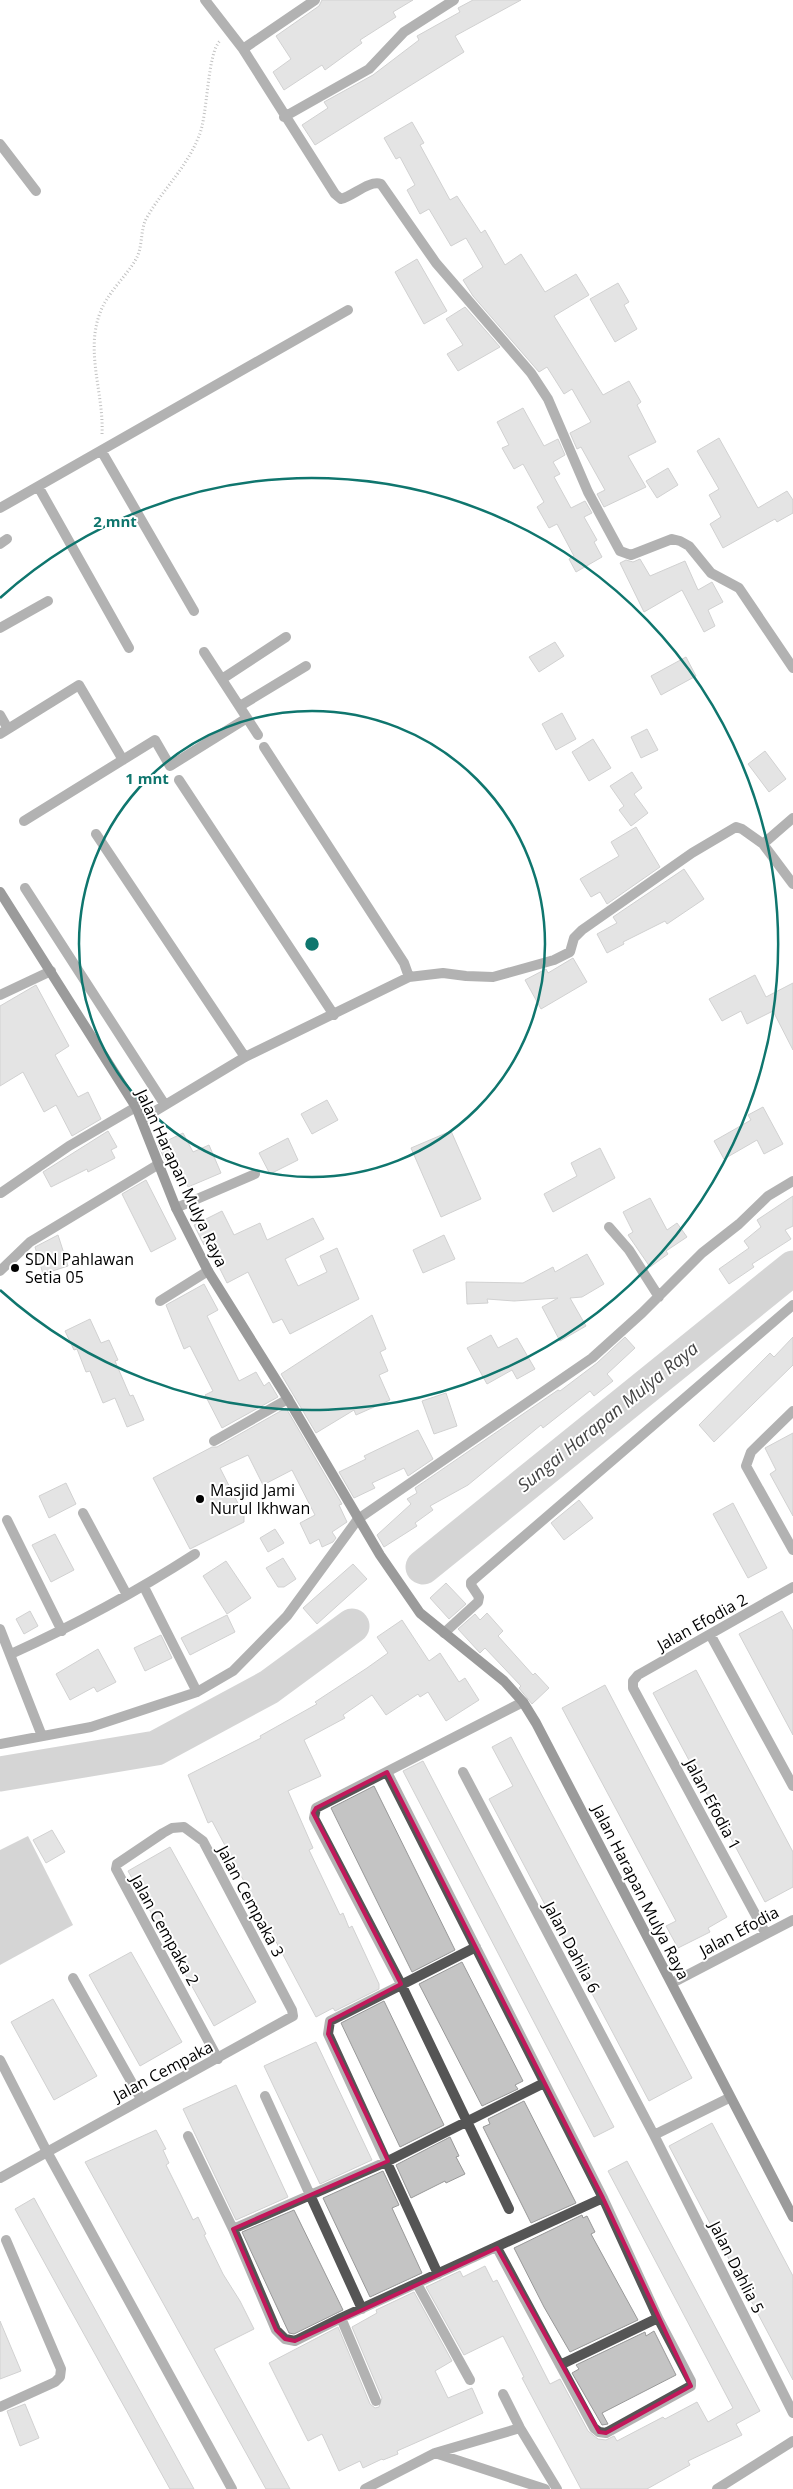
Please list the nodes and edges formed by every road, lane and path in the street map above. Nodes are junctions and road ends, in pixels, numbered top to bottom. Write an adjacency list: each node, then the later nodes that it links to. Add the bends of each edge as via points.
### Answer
1 (205, 0): 4 (street)
2 (316, 0): 5 (street)
3 (454, 0): 6 (street, via 404,32 369,68)
4 (232, 36): 5 (street); 11 (path, via 216,44 212,54 210,87 200,135 184,167 146,221 136,259 100,313 94,351 103,421)
5 (243, 49): 6 (street)
6 (284, 117): 21 (street, via 341,199 374,183 381,184 436,263 531,373 556,414 588,492 620,551 631,555 672,539 685,544 711,573 739,588)
7 (0, 144): 8 (street)
8 (3, 156): 9 (street)
9 (36, 191)
10 (348, 310): 11 (street)
11 (102, 452): 12 (street); 15 (street)
12 (39, 488): 13 (street); 18 (street)
13 (0, 508)
14 (48, 601): 16 (street)
15 (194, 611)
16 (0, 628)
17 (286, 637): 22 (street)
18 (129, 648)
19 (204, 652): 22 (street)
20 (306, 666): 23 (street)
21 (793, 668)
22 (222, 679): 23 (street)
23 (240, 706): 25 (street)
24 (0, 715): 26 (street)
25 (247, 718): 27 (street); 29 (street, via 170,766 154,740)
26 (4, 731): 29 (street, via 79,685)
27 (258, 735)
28 (264, 747): 39 (street, via 404,963)
29 (123, 760): 32 (street)
30 (179, 780): 41 (street)
31 (793, 818): 34 (street)
32 (24, 821)
33 (96, 834): 42 (street)
34 (764, 844): 35 (street); 39 (street, via 736,827 692,853 582,930 574,938 570,952 560,958 493,977 443,973)
35 (793, 884)
36 (25, 888): 43 (street)
37 (0, 892): 38 (street, Jalan Harapan Mulya Raya)
38 (51, 971): 40 (street); 44 (street, Jalan Harapan Mulya Raya)
39 (409, 977): 41 (street)
40 (0, 995)
41 (334, 1015): 42 (street)
42 (245, 1057): 43 (street)
43 (165, 1105): 45 (street)
44 (136, 1107): 45 (street, Jalan Harapan Mulya Raya); 49 (street, via 69,1146)
45 (142, 1120): 46 (street, Jalan Harapan Mulya Raya)
46 (159, 1164): 50 (street, Jalan Harapan Mulya Raya); 52 (street, via 30,1242)
47 (255, 1174): 50 (street)
48 (793, 1181): 54 (street, via 768,1196 702,1253)
49 (1, 1193)
50 (176, 1208): 53 (street, Jalan Harapan Mulya Raya)
51 (609, 1227): 54 (street, via 629,1250)
52 (0, 1271)
53 (208, 1271): 55 (street); 57 (street, Jalan Harapan Mulya Raya)
54 (659, 1297): 61 (street, via 592,1358)
55 (160, 1301)
56 (793, 1305): 70 (street, via 471,1582 479,1597 478,1602)
57 (288, 1399): 59 (street); 61 (street, Jalan Harapan Mulya Raya)
58 (793, 1411): 63 (street, via 751,1452 746,1466)
59 (214, 1440)
60 (83, 1513): 67 (street)
61 (358, 1519): 70 (street, Jalan Harapan Mulya Raya, via 420,1613); 74 (street, via 287,1616 233,1671)
62 (6, 1520): 69 (street)
63 (793, 1550)
64 (195, 1554): 65 (street)
65 (144, 1587): 67 (street); 74 (street)
66 (793, 1587): 71 (street, Jalan Efodia 2)
67 (127, 1595): 69 (street)
68 (0, 1629): 72 (street)
69 (62, 1631): 72 (street)
70 (444, 1632): 75 (street, Jalan Harapan Mulya Raya)
71 (711, 1636): 73 (street, Jalan Efodia 2, via 638,1675 633,1681); 80 (street)
72 (11, 1654): 76 (street)
73 (633, 1688): 83 (street, Jalan Efodia 1)
74 (197, 1692): 76 (street, via 91,1727)
75 (523, 1702): 78 (street); 86 (street, Jalan Harapan Mulya Raya)
76 (42, 1736): 77 (street)
77 (0, 1744)
78 (387, 1772): 84 (street); 87 (street, via 316,1808 314,1818)
79 (463, 1772): 96 (street, Jalan Dahlia 6)
80 (793, 1786)
81 (163, 1833): 88 (street, Jalan Cempaka 3, via 184,1827 203,1841); 89 (street, Jalan Cempaka 2, via 117,1864 116,1869)
82 (793, 1920): 83 (street, Jalan Efodia)
83 (766, 1934): 86 (street, Jalan Efodia)
84 (476, 1947): 87 (street); 91 (street)
85 (73, 1978): 94 (street)
86 (672, 1983): 93 (street, Jalan Harapan Mulya Raya)
87 (401, 1984): 95 (street); 99 (street, via 330,2021 328,2027 328,2034)
88 (293, 2016): 89 (street, Jalan Cempaka)
89 (218, 2059): 94 (street, Jalan Cempaka)
90 (0, 2060): 98 (street)
91 (544, 2083): 95 (street); 102 (street)
92 (265, 2096): 101 (street)
93 (729, 2098): 96 (street); 104 (street, Jalan Harapan Mulya Raya)
94 (141, 2099): 98 (street, Jalan Cempaka)
95 (468, 2120): 99 (street); 103 (street)
96 (654, 2134): 118 (street, Jalan Dahlia 5)
97 (188, 2136): 105 (street)
98 (46, 2150): 100 (street, Jalan Cempaka); 122 (street)
99 (388, 2161): 101 (street); 108 (street)
100 (0, 2178)
101 (310, 2196): 105 (street); 110 (street)
102 (603, 2198): 107 (street); 112 (street)
103 (509, 2209)
104 (792, 2211)
105 (233, 2229): 111 (street, via 276,2330 285,2339 295,2341)
106 (6, 2240): 117 (street, via 61,2370 55,2382)
107 (497, 2248): 108 (street); 113 (street)
108 (438, 2274): 109 (street)
109 (417, 2284): 110 (street); 114 (street)
110 (362, 2309): 111 (street)
111 (341, 2318): 116 (street)
112 (658, 2318): 113 (street); 113 (street, via 692,2381 691,2386 606,2433 594,2428)
113 (560, 2365)
114 (470, 2380)
115 (503, 2394): 119 (street)
116 (376, 2401)
117 (0, 2407)
118 (793, 2413)
119 (520, 2428): 121 (street); 125 (street)
120 (793, 2441): 126 (street)
121 (435, 2453): 123 (street); 124 (street)
122 (232, 2489)
123 (365, 2489)
124 (545, 2489)
125 (557, 2489)
126 (717, 2489)

